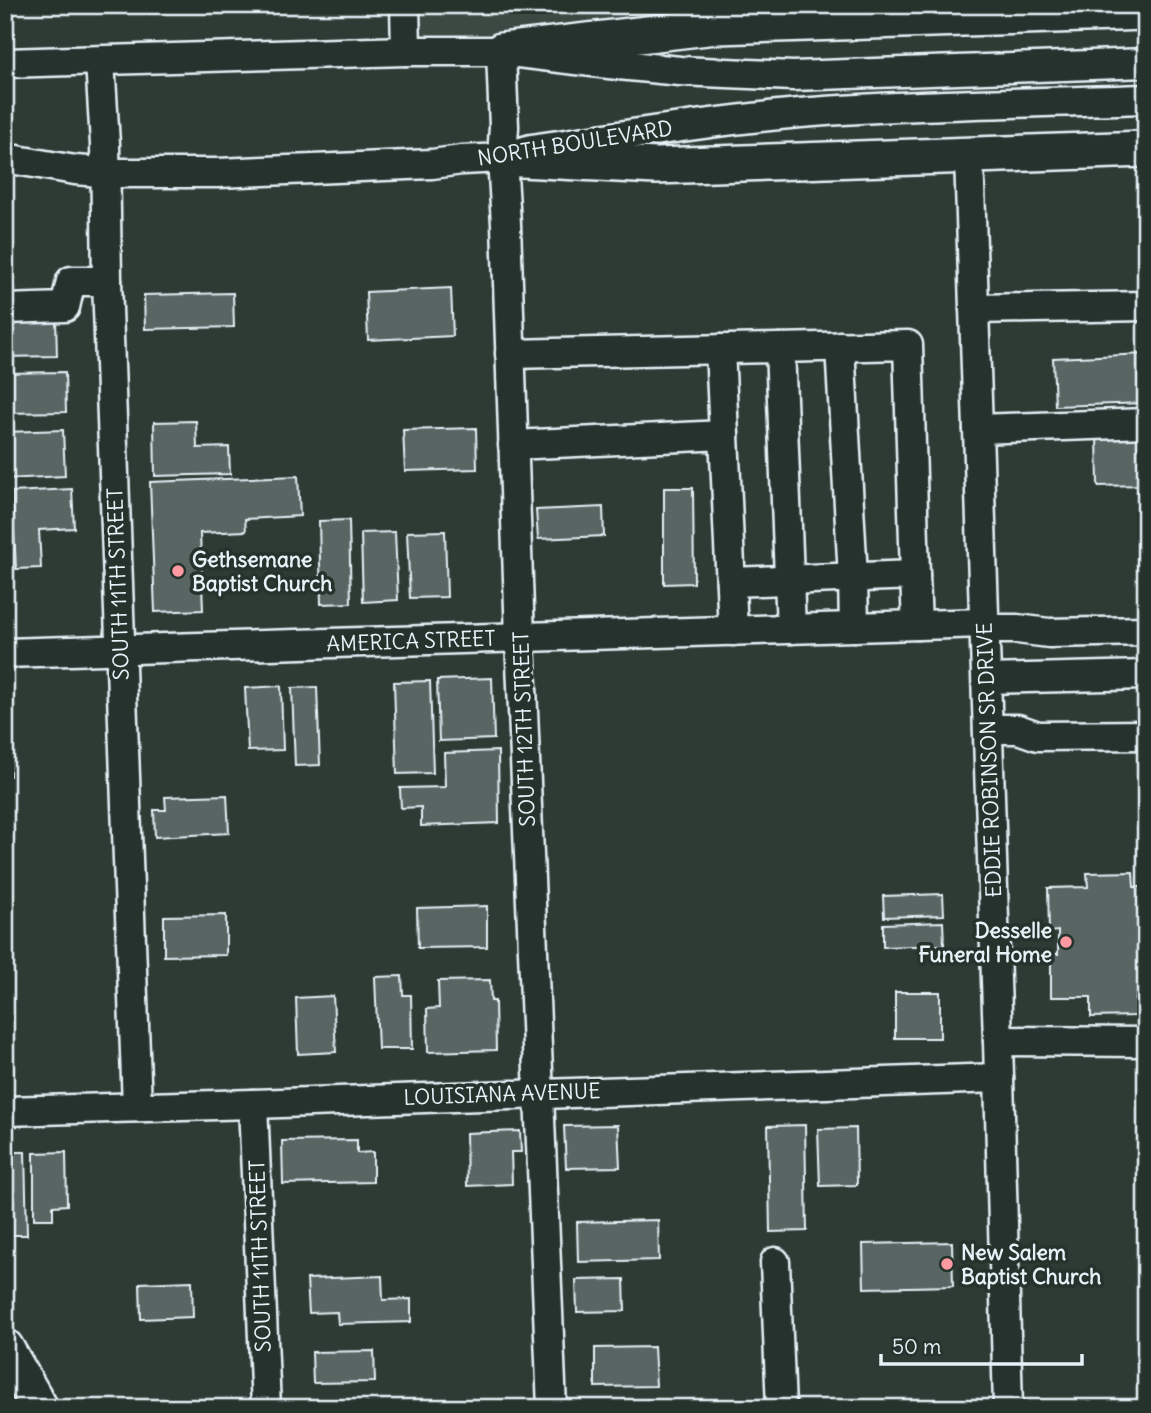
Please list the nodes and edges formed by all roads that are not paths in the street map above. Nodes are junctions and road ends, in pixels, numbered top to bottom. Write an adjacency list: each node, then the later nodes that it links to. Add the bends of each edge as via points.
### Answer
1 (405, 5): 5 (street)
2 (1076, 10): 3 (main road); 4 (main road)
3 (1146, 12)
4 (860, 14): 6 (main road)
5 (407, 51): 6 (street); 7 (street)
6 (501, 51): 9 (street, via 680,71 793,76); 14 (street, SOUTH 12TH STREET)
7 (100, 61): 8 (street); 15 (street, SOUTH 11TH STREET)
8 (5, 63)
9 (1146, 63)
10 (1146, 99): 14 (street, NORTH BOULEVARD, via 798,113 622,135)
11 (1146, 149): 12 (main road)
12 (969, 155): 14 (main road, via 656,166); 19 (street, EDDIE ROBINSON SR DRIVE)
13 (5, 158): 15 (street, NORTH BOULEVARD)
14 (502, 158): 15 (street, NORTH BOULEVARD, via 264,172); 23 (street, SOUTH 12TH STREET)
15 (105, 172): 16 (street, SOUTH 11TH STREET)
16 (107, 281): 18 (street, via 71,281 65,307); 39 (street, SOUTH 11TH STREET)
17 (1146, 306): 19 (street)
18 (5, 309)
19 (974, 309): 25 (street, EDDIE ROBINSON SR DRIVE)
20 (840, 346): 21 (street); 28 (street, via 908,345); 29 (street)
21 (780, 348): 22 (street); 30 (street)
22 (720, 349): 23 (street); 26 (street)
23 (510, 354): 27 (street, SOUTH 12TH STREET)
24 (1146, 423): 25 (street)
25 (978, 429): 33 (street, EDDIE ROBINSON SR DRIVE)
26 (724, 435): 27 (street); 31 (street)
27 (513, 445): 38 (street, SOUTH 12TH STREET)
28 (915, 575): 29 (street); 32 (street)
29 (853, 577): 30 (street); 34 (street)
30 (789, 580): 31 (street); 35 (street)
31 (731, 582): 36 (street)
32 (917, 625): 33 (street, AMERICA STREET); 34 (street, AMERICA STREET)
33 (985, 626): 37 (street, AMERICA STREET, via 1049,634); 42 (street, EDDIE ROBINSON SR DRIVE)
34 (854, 627): 35 (street, AMERICA STREET)
35 (791, 629): 36 (street, AMERICA STREET)
36 (733, 631): 38 (street, AMERICA STREET)
37 (1146, 631)
38 (520, 638): 39 (street, AMERICA STREET); 48 (street, SOUTH 12TH STREET)
39 (120, 649): 40 (street, AMERICA STREET); 50 (street, SOUTH 11TH STREET)
40 (5, 653)
41 (1146, 676): 42 (street)
42 (987, 679): 43 (street, EDDIE ROBINSON SR DRIVE)
43 (988, 729): 44 (street, via 1018,729 1038,736); 45 (street, EDDIE ROBINSON SR DRIVE)
44 (1146, 734)
45 (998, 1041): 46 (street); 47 (street, EDDIE ROBINSON SR DRIVE)
46 (1146, 1042)
47 (999, 1078): 48 (street, LOUISIANA AVENUE); 58 (street, EDDIE ROBINSON SR DRIVE)
48 (540, 1093): 49 (street, LOUISIANA AVENUE); 56 (street, SOUTH 12TH STREET)
49 (253, 1104): 50 (street, LOUISIANA AVENUE); 55 (street, SOUTH 11TH STREET)
50 (137, 1107): 51 (street, LOUISIANA AVENUE)
51 (5, 1111)
52 (775, 1262): 57 (street)
53 (5, 1347): 54 (main road)
54 (40, 1408)
55 (266, 1408)
56 (552, 1408)
57 (781, 1408)
58 (1008, 1408)

